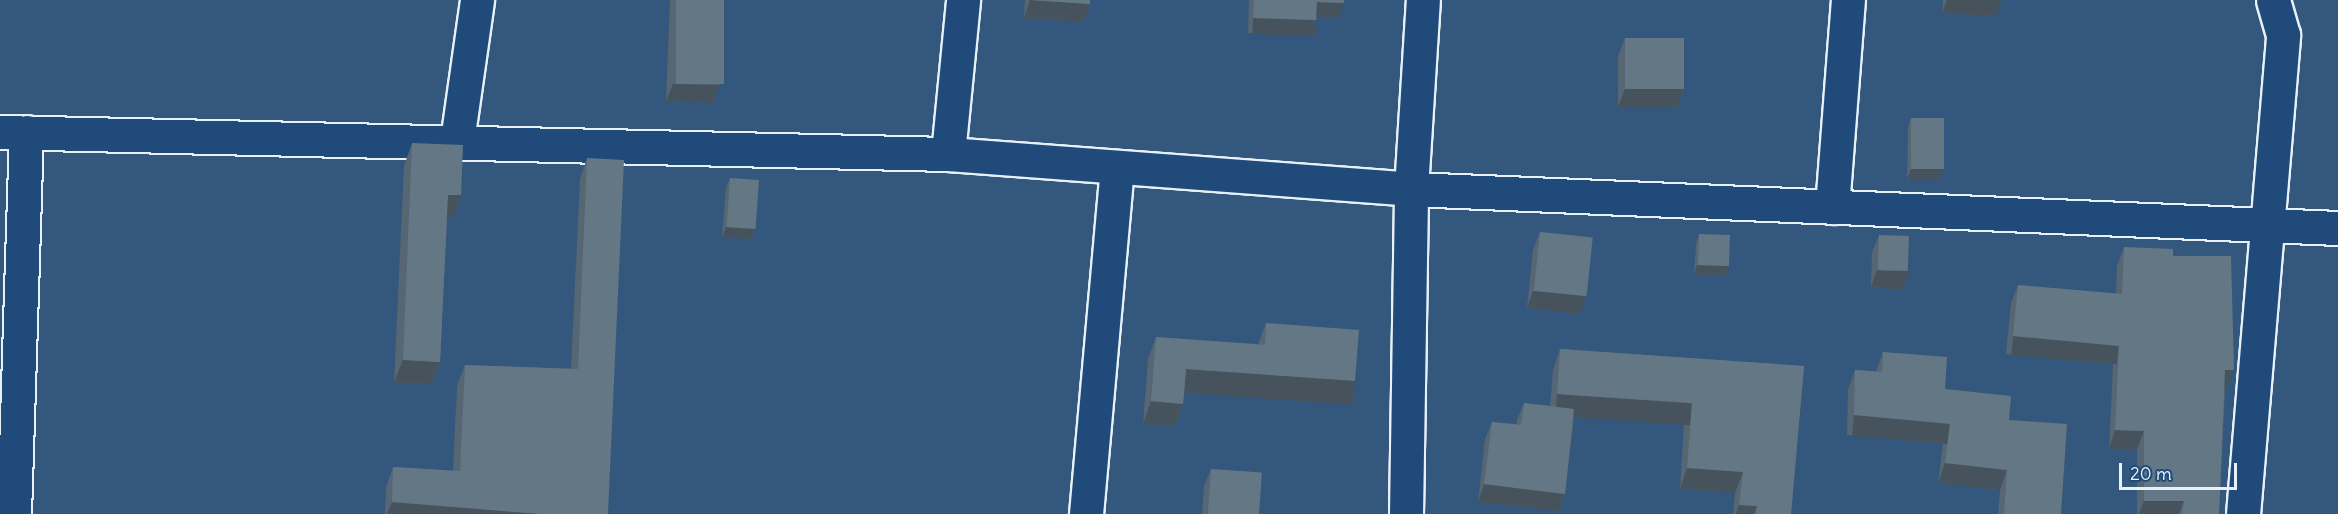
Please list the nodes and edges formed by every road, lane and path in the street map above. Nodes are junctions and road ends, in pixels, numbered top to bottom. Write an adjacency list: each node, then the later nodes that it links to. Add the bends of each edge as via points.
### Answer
1 (477, 0): 7 (street)
2 (963, 0): 8 (street)
3 (1423, 0): 10 (street)
4 (1848, 0): 11 (street)
5 (2273, 0): 12 (street, via 2283,35)
6 (13, 132): 7 (street); 14 (street)
7 (458, 141): 8 (street)
8 (948, 154): 9 (street)
9 (1117, 169): 10 (street); 15 (street)
10 (1411, 189): 11 (street); 16 (street)
11 (1832, 207): 12 (street)
12 (2269, 222): 13 (street); 17 (street)
13 (2338, 228)
14 (14, 514)
15 (1086, 514)
16 (1406, 514)
17 (2242, 514)

